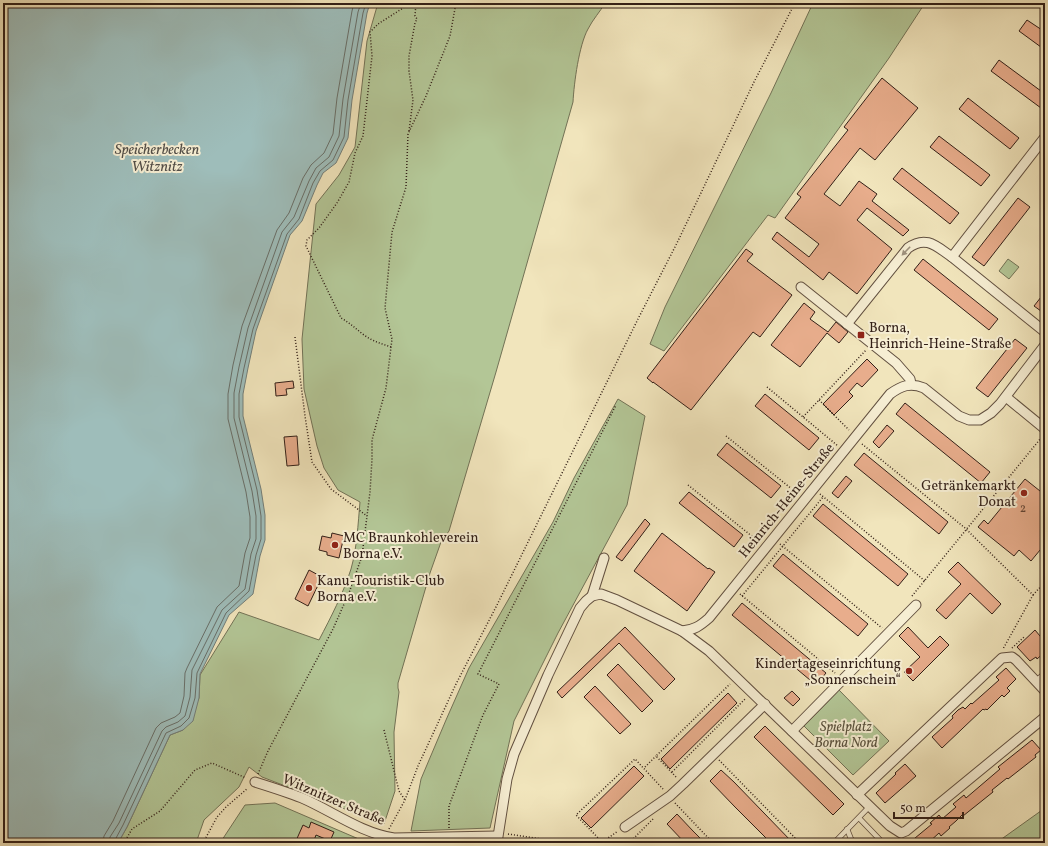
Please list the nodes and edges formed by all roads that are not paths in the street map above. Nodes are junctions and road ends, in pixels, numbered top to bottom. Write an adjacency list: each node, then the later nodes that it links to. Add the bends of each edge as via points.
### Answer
1 (1045, 137): 2 (street)
2 (952, 257): 4 (street, one-way to 4, via 929,242 915,243 908,248); 5 (street)
3 (800, 287): 4 (street)
4 (847, 324): 7 (street, via 896,363 910,379)
5 (1045, 332)
6 (1045, 345): 8 (street)
7 (911, 384): 8 (street, via 924,388 959,416 970,420 980,420 991,413); 13 (street, Heinrich-Heine-Straße, via 890,394 709,618 700,626)
8 (1006, 397): 9 (street)
9 (1045, 429)
10 (604, 558): 11 (street)
11 (592, 596): 13 (street, via 601,594 617,600); 26 (street, via 580,608 572,624 514,754)
12 (916, 605): 19 (street)
13 (682, 631): 17 (street, via 709,651)
14 (1045, 673): 15 (lane)
15 (1036, 681): 16 (street); 21 (street, via 1016,660 1012,657 1006,658)
16 (1045, 691)
17 (765, 704): 19 (street); 24 (street, via 670,796)
18 (1045, 717): 22 (street, via 906,831 896,831)
19 (792, 731): 21 (street)
20 (255, 782): 27 (street, Witznitzer Straße, via 302,798 351,823)
21 (857, 794): 22 (street)
22 (870, 806): 23 (lane)
23 (858, 818): 25 (lane); 30 (lane)
24 (625, 827)
25 (848, 829): 28 (lane); 29 (lane)
26 (497, 838): 27 (street, Witznitzer Straße, via 449,836)
27 (392, 839)
28 (834, 843)
29 (855, 843)
30 (883, 843)

